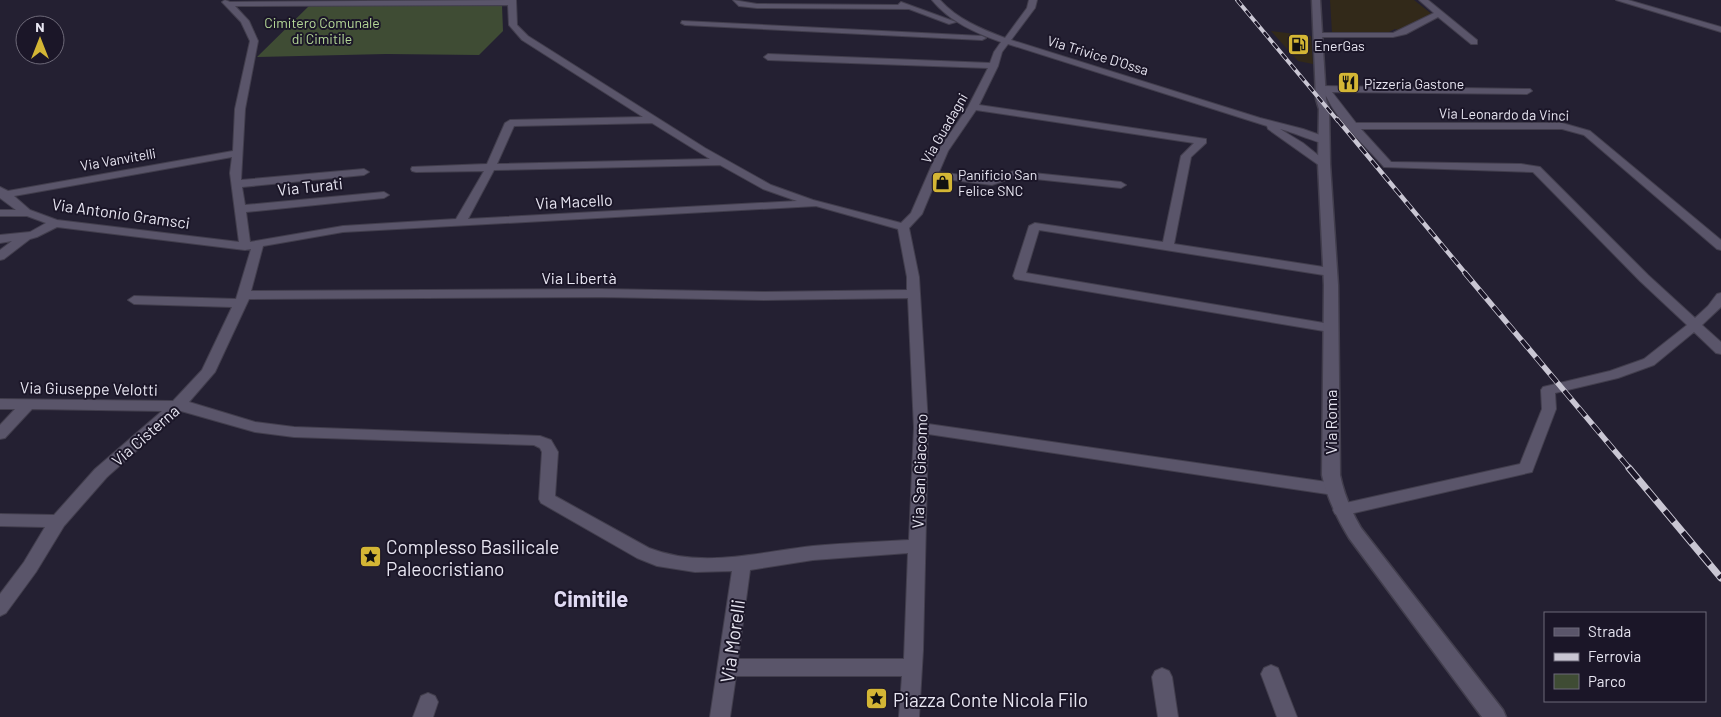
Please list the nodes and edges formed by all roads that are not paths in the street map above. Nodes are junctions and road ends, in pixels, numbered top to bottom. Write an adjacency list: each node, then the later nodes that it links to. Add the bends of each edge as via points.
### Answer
1 (737, 0): 11 (street, via 757,6)
2 (894, 0): 11 (street)
3 (936, 0): 17 (street, Via Trivice D'Ossa, via 944,10 961,21)
4 (1029, 0): 5 (street)
5 (1033, 0): 17 (street, Via Guadagni, via 1031,8)
6 (1316, 0): 15 (street, Via Roma)
7 (1422, 0): 12 (street)
8 (1620, 0): 14 (street)
9 (512, 1): 10 (street); 25 (street, via 513,25 525,38)
10 (226, 2): 30 (street, via 245,21 254,41 240,109)
11 (910, 7): 16 (street, via 946,19)
12 (1440, 12): 15 (street, via 1393,35); 18 (street)
13 (685, 24): 16 (street)
14 (1721, 30)
15 (1318, 35): 22 (street, Via Roma)
16 (982, 38): 19 (street)
17 (1007, 41): 19 (street, Via Guadagni); 27 (street, Via Trivice D'Ossa)
18 (1474, 42)
19 (998, 52): 21 (street, Via Guadagni)
20 (768, 57): 21 (street)
21 (994, 66): 24 (street, Via Guadagni)
22 (1321, 85): 23 (street); 26 (street, Via Roma); 28 (street)
23 (1527, 91)
24 (973, 107): 36 (street, Via Guadagni, via 943,151); 51 (street, via 1202,141 1186,156)
25 (654, 120): 31 (street); 33 (street, via 510,123)
26 (1324, 124): 27 (street, Via Trivice D'Ossa); 29 (street, Via Roma)
27 (1276, 126): 29 (street, Via Trivice D'Ossa, via 1297,139); 32 (street, Via Trivice D'Ossa)
28 (1353, 126): 52 (street, Via Leonardo da Vinci, via 1562,126 1580,130); 59 (street, via 1388,165 1536,169)
29 (1324, 142): 32 (street, Via Roma)
30 (238, 153): 37 (street); 39 (street, Via Vanvitelli)
31 (722, 162): 33 (street); 41 (street, via 767,187)
32 (1324, 164): 54 (street, Via Roma)
33 (491, 167): 34 (street); 46 (street)
34 (416, 169)
35 (364, 172): 37 (street)
36 (933, 174): 38 (street, via 992,182 1014,174); 47 (street, Via Guadagni, via 916,214)
37 (237, 184): 42 (street)
38 (1121, 185)
39 (2, 192): 44 (street, Via Antonio Gramsci)
40 (384, 195): 42 (street, Via Turati)
41 (816, 203): 46 (street, Via Macello); 47 (street, Via Macello)
42 (240, 209): 50 (street)
43 (0, 213): 44 (street)
44 (29, 213): 45 (street, Via Antonio Gramsci)
45 (55, 223): 48 (street); 50 (street, Via Antonio Gramsci)
46 (460, 223): 50 (street, Via Macello, via 343,229)
47 (903, 227): 55 (street, Via San Giacomo)
48 (25, 237): 49 (street); 53 (street)
49 (0, 239)
50 (252, 245): 57 (street, Via Cisterna)
51 (1168, 246): 54 (street); 60 (street, via 1035,226 1019,276)
52 (1721, 246)
53 (0, 256)
54 (1330, 272): 60 (street, Via Roma)
55 (914, 294): 57 (street, Via Libertà, via 601,293); 65 (street, Via San Giacomo)
56 (1721, 297): 59 (street)
57 (242, 299): 58 (street, Via Libertà); 64 (street, Via Cisterna, via 208,372)
58 (134, 300)
59 (1695, 325): 61 (street); 68 (street, via 1649,362 1613,375 1548,390 1549,410 1526,468)
60 (1330, 328): 67 (street, Via Roma, via 1331,475)
61 (1721, 350)
62 (0, 404): 63 (street, Via Giuseppe Velotti)
63 (28, 404): 64 (street, Via Giuseppe Velotti); 66 (street)
64 (177, 406): 70 (street, Via Cisterna, via 101,473); 72 (street, Via Giuseppe Velotti, via 255,427 294,432 535,440 546,444 550,452 547,499 663,561 695,565)
65 (921, 428): 67 (street); 71 (street, Via San Giacomo)
66 (0, 434)
67 (1334, 489): 68 (street, Via Roma)
68 (1342, 510): 82 (street, Via Roma, via 1354,533)
69 (0, 520): 70 (street)
70 (58, 521): 73 (street, Via Cisterna)
71 (916, 546): 72 (street, via 813,553); 75 (street, Via San Giacomo)
72 (742, 564): 74 (street, Via Morelli)
73 (0, 608)
74 (729, 667): 75 (street); 78 (street, Via Morelli)
75 (912, 668): 79 (street, Via San Giacomo)
76 (1271, 674): 81 (street)
77 (1162, 677): 80 (street)
78 (720, 717)
79 (909, 717)
80 (1168, 717)
81 (1287, 717)
82 (1495, 717)

